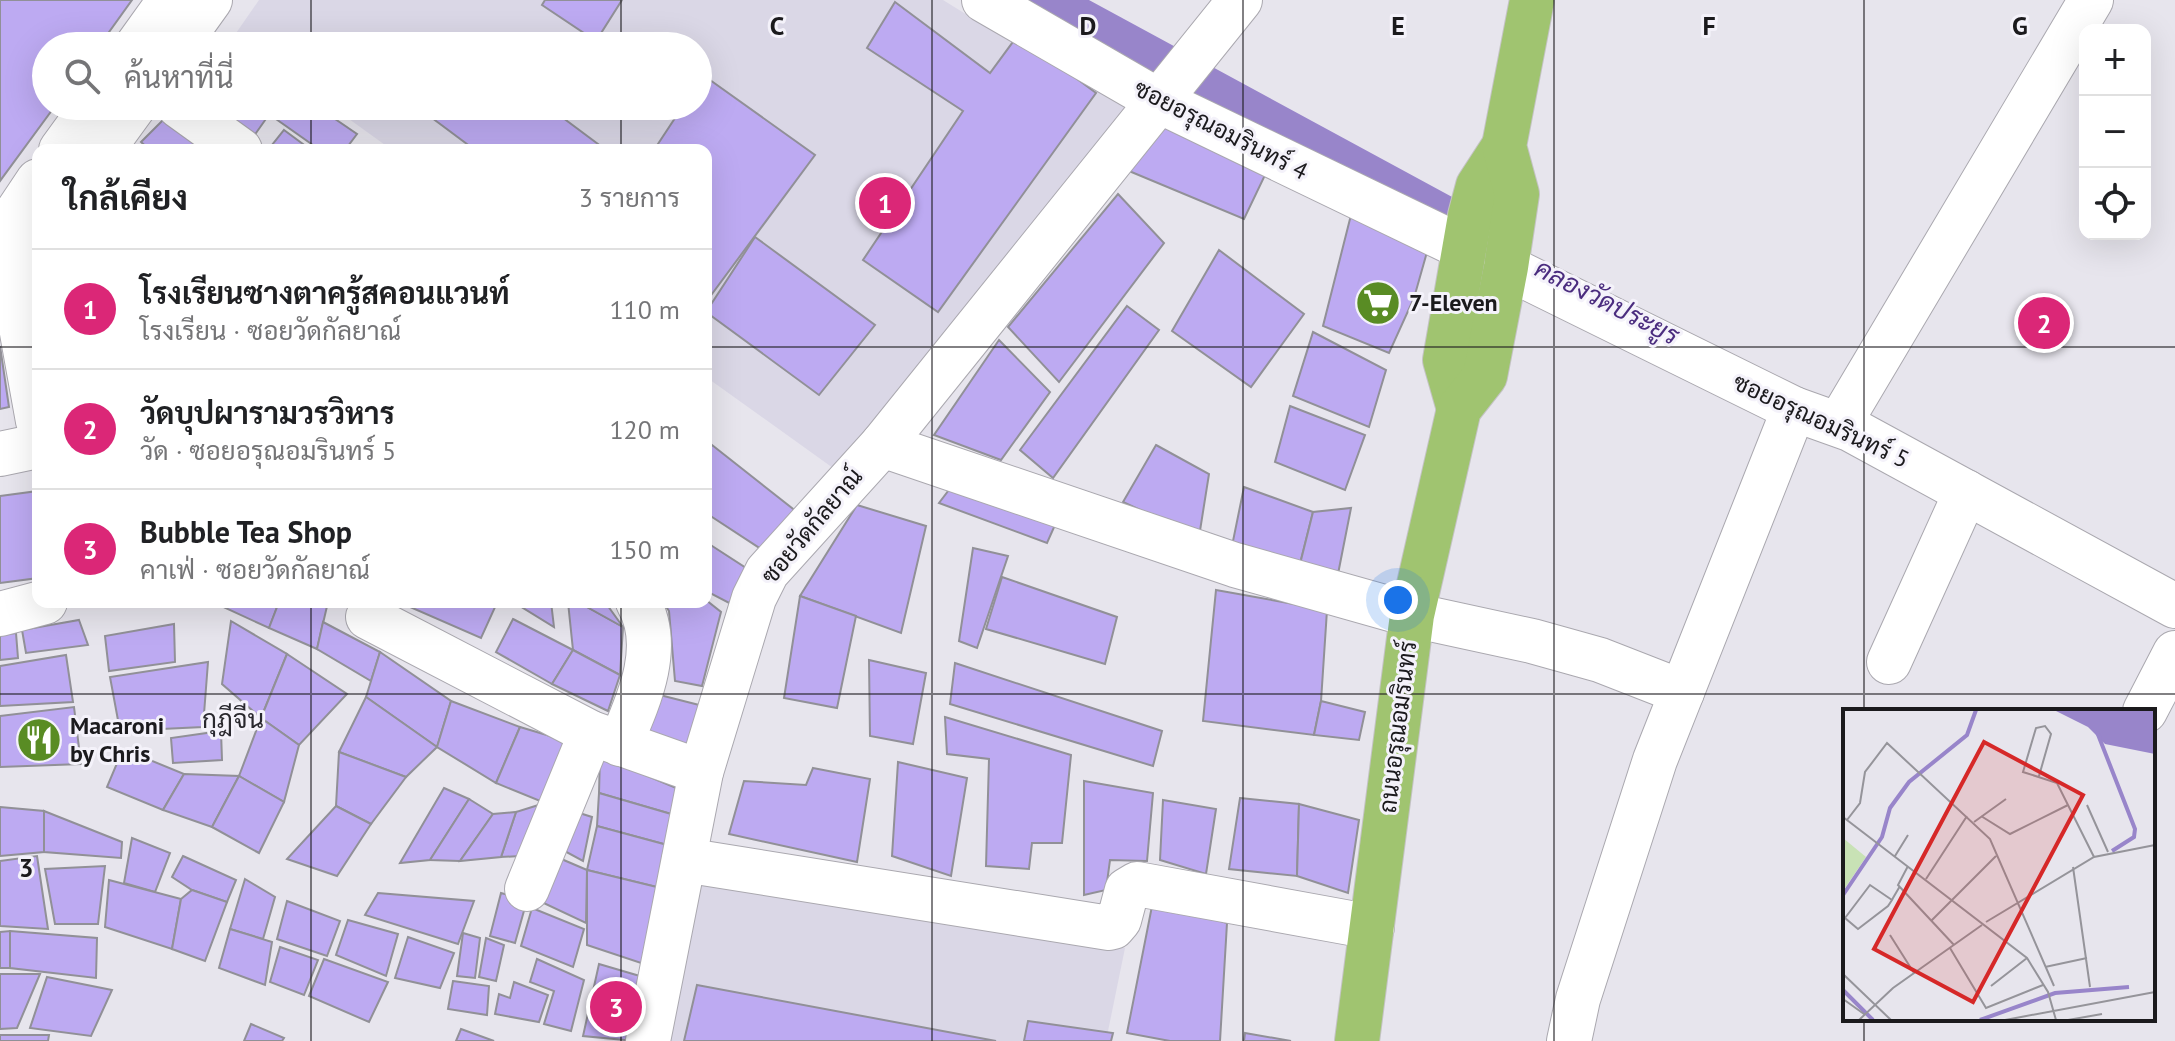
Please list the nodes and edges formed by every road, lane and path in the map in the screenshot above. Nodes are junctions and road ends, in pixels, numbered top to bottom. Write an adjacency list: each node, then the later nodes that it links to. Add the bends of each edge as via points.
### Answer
1 (170, 0): 7 (street)
2 (210, 0): 8 (street)
3 (984, 0): 9 (street, ซอยอรุณอมรินทร์ 4)
4 (1240, 0): 9 (street, ซอยวัดกัลยาณ์)
5 (1532, 0): 16 (main road, ถนนอรุณอมรินทร์)
6 (2091, 0): 24 (street)
7 (147, 32)
8 (187, 32)
9 (1157, 100): 18 (street, ซอยอรุณอมรินทร์ 4); 25 (street, ซอยวัดกัลยาณ์)
10 (83, 120): 13 (street)
11 (124, 120): 14 (street)
12 (198, 120): 15 (street)
13 (65, 144)
14 (106, 144)
15 (232, 144)
16 (1504, 146): 18 (main road, via 1478,186); 20 (main road, ถนนอรุณอมรินทร์, via 1517,194)
17 (32, 199): 19 (street)
18 (1466, 235): 22 (main road, via 1445,360)
19 (14, 252): 21 (street)
20 (1508, 255): 22 (main road, ถนนอรุณอมรินทร์, via 1485,376); 23 (street, ซอยอรุณอมรินทร์ 5)
21 (32, 388)
22 (1459, 409): 33 (main road, ถนนอรุณอมรินทร์)
23 (1794, 409): 24 (street, ซอยอรุณอมรินทร์ 5); 37 (street)
24 (1839, 424): 28 (street, ซอยอรุณอมรินทร์ 5)
25 (882, 445): 33 (street, via 1235,565); 40 (street, ซอยวัดกัลยาณ์, via 767,572 754,598)
26 (32, 447): 27 (street)
27 (0, 454)
28 (1966, 492): 30 (street, ซอยอรุณอมรินทร์ 5); 36 (street)
29 (32, 605): 32 (street)
30 (2175, 606)
31 (640, 608): 39 (street, via 647,633 642,694)
32 (0, 614)
33 (1412, 615): 37 (street, via 1600,660); 43 (main road, ถนนอรุณอมรินทร์)
34 (368, 617): 39 (street)
35 (2175, 653): 38 (street)
36 (1889, 662)
37 (1682, 692): 46 (street, via 1650,775)
38 (2146, 709)
39 (606, 738): 40 (street); 42 (street)
40 (701, 772): 41 (street, ซอยวัดกัลยาณ์)
41 (684, 860): 43 (street, via 1109,928 1119,920 1127,890 1137,884); 44 (street, ซอยวัดกัลยาณ์)
42 (527, 889)
43 (1372, 927): 45 (main road, ถนนอรุณอมรินทร์)
44 (648, 1041)
45 (1357, 1041)
46 (1569, 1041)

